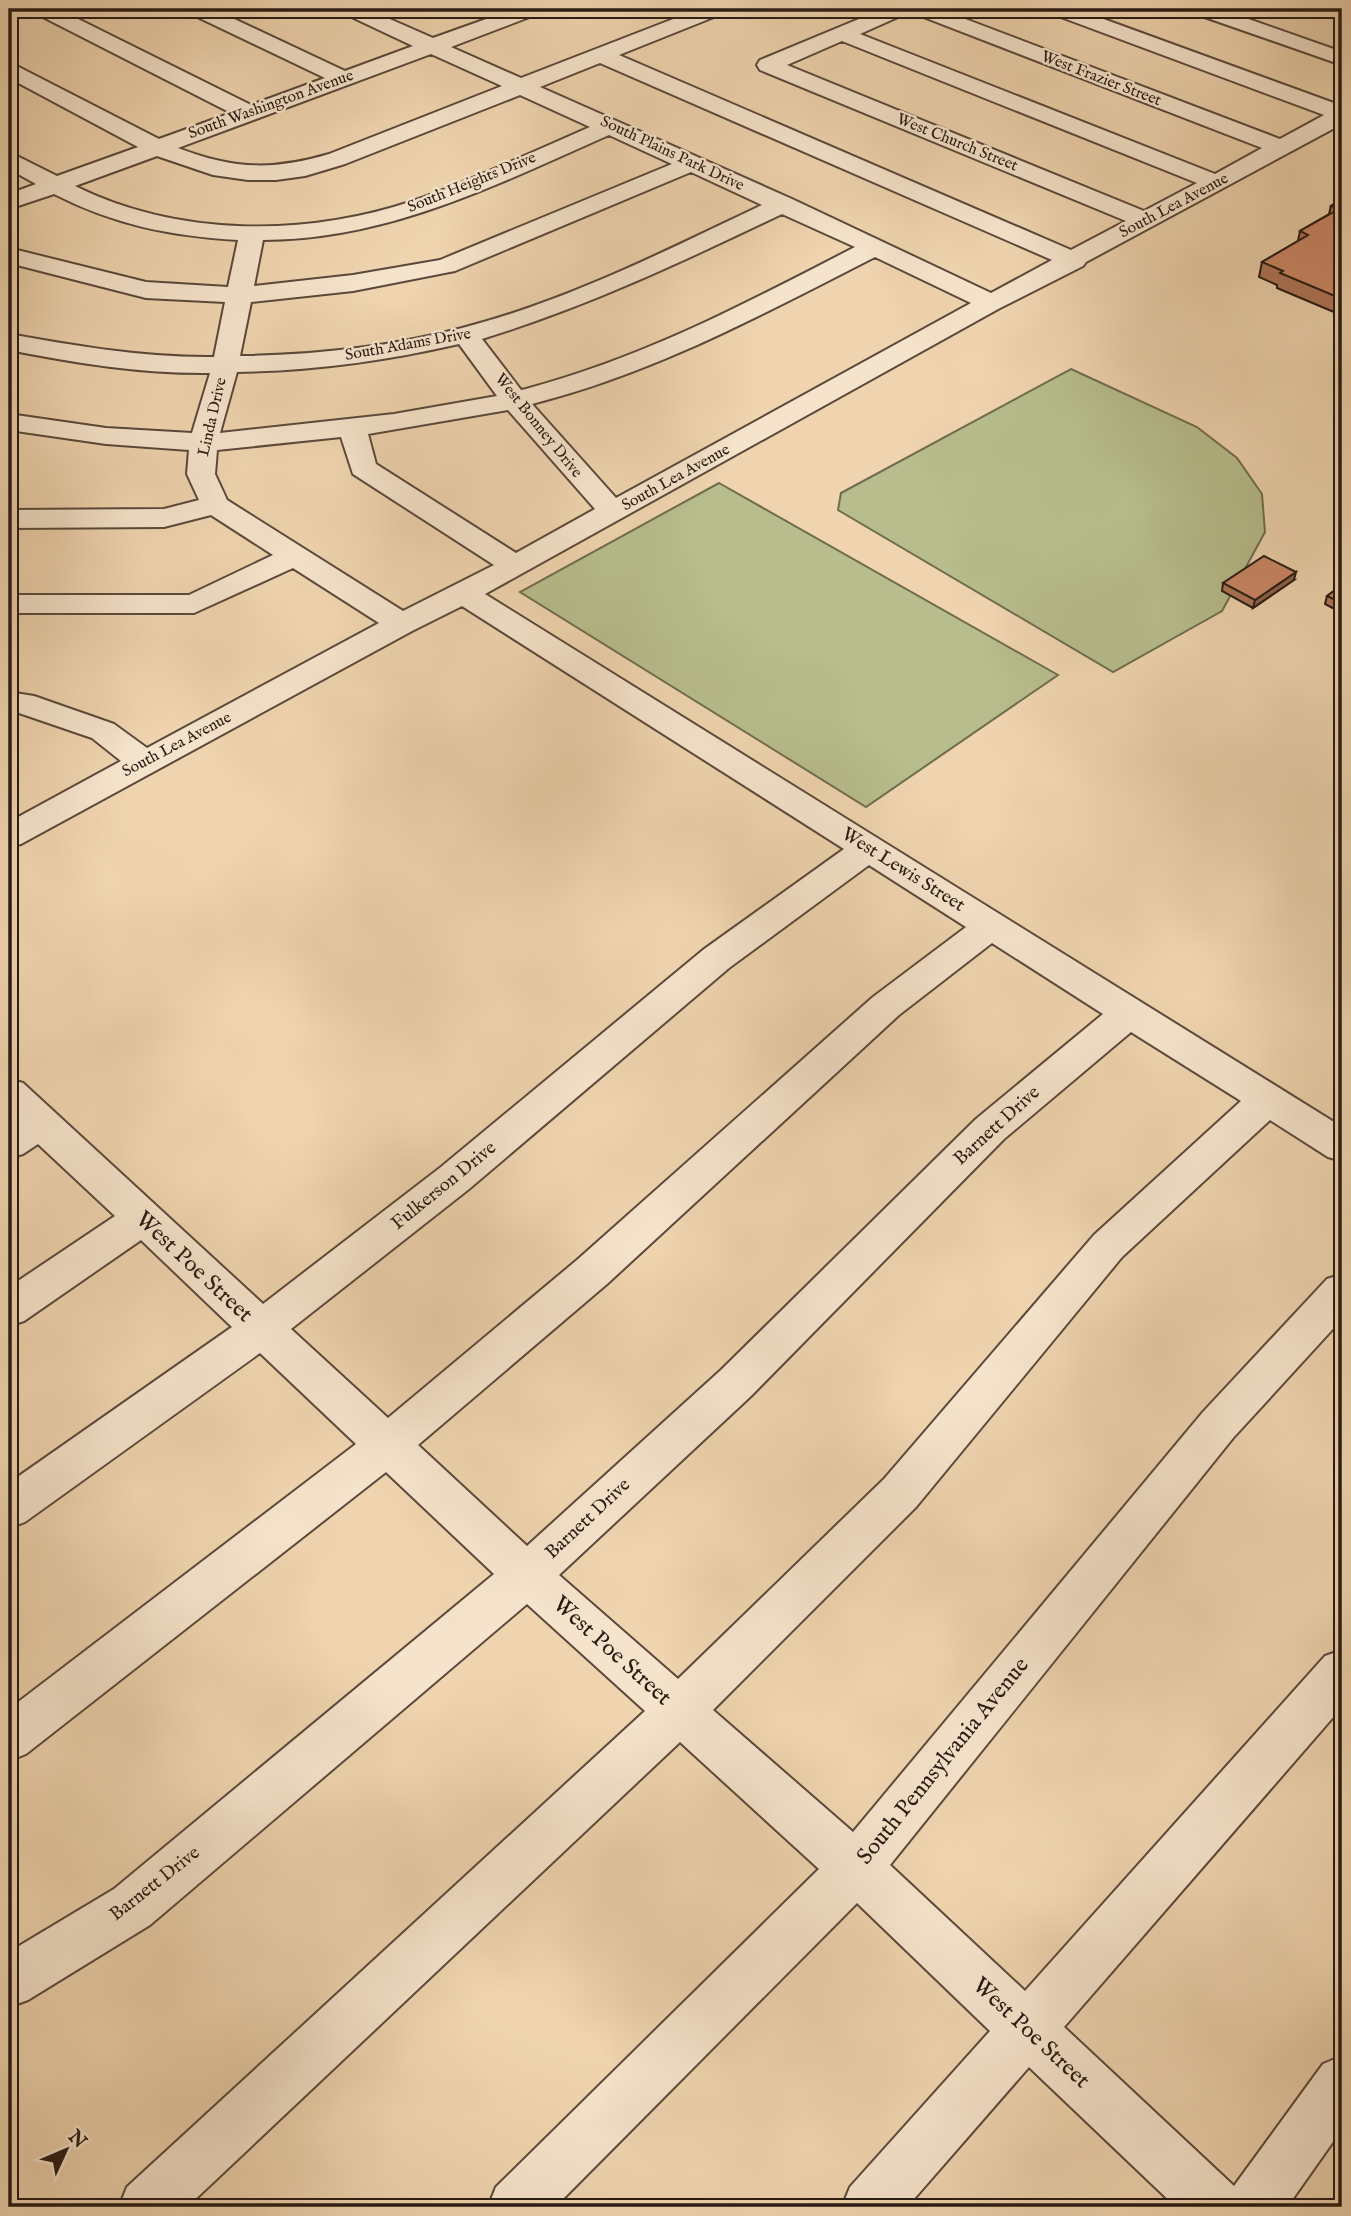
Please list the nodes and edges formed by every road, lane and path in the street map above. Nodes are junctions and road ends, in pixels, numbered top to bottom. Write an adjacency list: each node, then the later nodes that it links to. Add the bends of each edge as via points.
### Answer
1 (42, 9): 17 (street)
2 (196, 9): 15 (street)
3 (350, 9): 11 (street, South Plains Park Drive)
4 (717, 9): 12 (street)
5 (900, 9): 10 (street)
6 (920, 9): 21 (street, West Frazier Street)
7 (1057, 9): 18 (street)
8 (1200, 9): 13 (street)
9 (516, 11): 11 (street, South Washington Avenue)
10 (842, 34): 24 (street); 28 (street, West Church Street, via 768,65)
11 (432, 46): 15 (street, South Washington Avenue); 16 (street, South Plains Park Drive)
12 (600, 55): 16 (street); 32 (street)
13 (1342, 59)
14 (9, 69): 20 (street)
15 (344, 78): 17 (street, South Washington Avenue)
16 (521, 86): 19 (street, South Plains Park Drive); 20 (street, via 310,168 229,171 201,166)
17 (249, 113): 20 (street, South Washington Avenue)
18 (1342, 114): 21 (street, South Lea Avenue)
19 (611, 126): 23 (street, South Plains Park Drive); 29 (street, South Heights Drive, via 421,206 353,224)
20 (156, 148): 25 (street, South Washington Avenue)
21 (1282, 148): 24 (street, South Lea Avenue)
22 (9, 159): 25 (street, South Heights Drive)
23 (693, 163): 27 (street, South Plains Park Drive); 33 (street, via 446,266 353,283)
24 (1217, 183): 28 (street, South Lea Avenue)
25 (55, 185): 26 (street, South Washington Avenue); 29 (street, South Heights Drive, via 145,222)
26 (9, 202)
27 (783, 204): 30 (street, South Plains Park Drive); 35 (street, South Adams Drive, via 589,292)
28 (1147, 221): 32 (street, South Lea Avenue)
29 (252, 234): 33 (street, Linda Drive)
30 (875, 247): 34 (street, South Plains Park Drive); 38 (street, via 663,353)
31 (9, 255): 33 (street, via 146,290)
32 (1074, 261): 34 (street, South Lea Avenue)
33 (240, 295): 37 (street, Linda Drive)
34 (991, 303): 43 (street, South Lea Avenue)
35 (466, 336): 37 (street, South Adams Drive, via 379,353); 38 (street, West Bonney Drive)
36 (9, 342): 37 (street, South Adams Drive, via 141,361)
37 (225, 366): 41 (street, Linda Drive)
38 (514, 400): 40 (street); 43 (street, West Bonney Drive, via 571,470)
39 (9, 422): 41 (street, via 72,433)
40 (352, 428): 41 (street); 46 (street, via 363,468)
41 (204, 442): 42 (street, Linda Drive, via 201,474)
42 (215, 505): 44 (street, via 164,518); 45 (street)
43 (614, 512): 46 (street, South Lea Avenue)
44 (9, 519)
45 (293, 557): 48 (street, via 194,604); 49 (street)
46 (513, 564): 47 (street, South Lea Avenue)
47 (463, 594): 49 (street, South Lea Avenue); 53 (street, West Lewis Street)
48 (9, 604)
49 (401, 624): 51 (street, South Lea Avenue)
50 (9, 702): 51 (street, via 103,731)
51 (145, 763): 52 (street, South Lea Avenue)
52 (9, 836)
53 (868, 849): 54 (street, West Lewis Street); 62 (street, Fulkerson Drive, via 716,959 455,1178)
54 (992, 925): 55 (street, West Lewis Street); 63 (street, via 886,1006 592,1272)
55 (1130, 1012): 56 (street, West Lewis Street); 65 (street, Barnett Drive, via 990,1129 736,1383)
56 (1268, 1098): 58 (street, West Lewis Street); 67 (street, via 1108,1246 900,1493)
57 (20, 1120): 59 (street, West Poe Street)
58 (1342, 1146)
59 (142, 1218): 61 (street); 62 (street, West Poe Street)
60 (1342, 1291): 69 (street, South Pennsylvania Avenue, via 1218,1425)
61 (9, 1309)
62 (260, 1330): 63 (street, West Poe Street); 64 (street, Fulkerson Drive)
63 (387, 1445): 65 (street, West Poe Street); 68 (street)
64 (9, 1508)
65 (527, 1575): 67 (street, West Poe Street); 70 (street, Barnett Drive, via 132,1907)
66 (1342, 1672): 71 (street)
67 (679, 1711): 69 (street, West Poe Street); 73 (street)
68 (9, 1738)
69 (856, 1868): 71 (street, West Poe Street); 74 (street, South Pennsylvania Avenue)
70 (9, 1981)
71 (1027, 2030): 75 (street); 76 (street, West Poe Street)
72 (1342, 2083): 77 (street)
73 (147, 2207)
74 (516, 2207)
75 (870, 2207)
76 (1216, 2207)
77 (1252, 2207)

